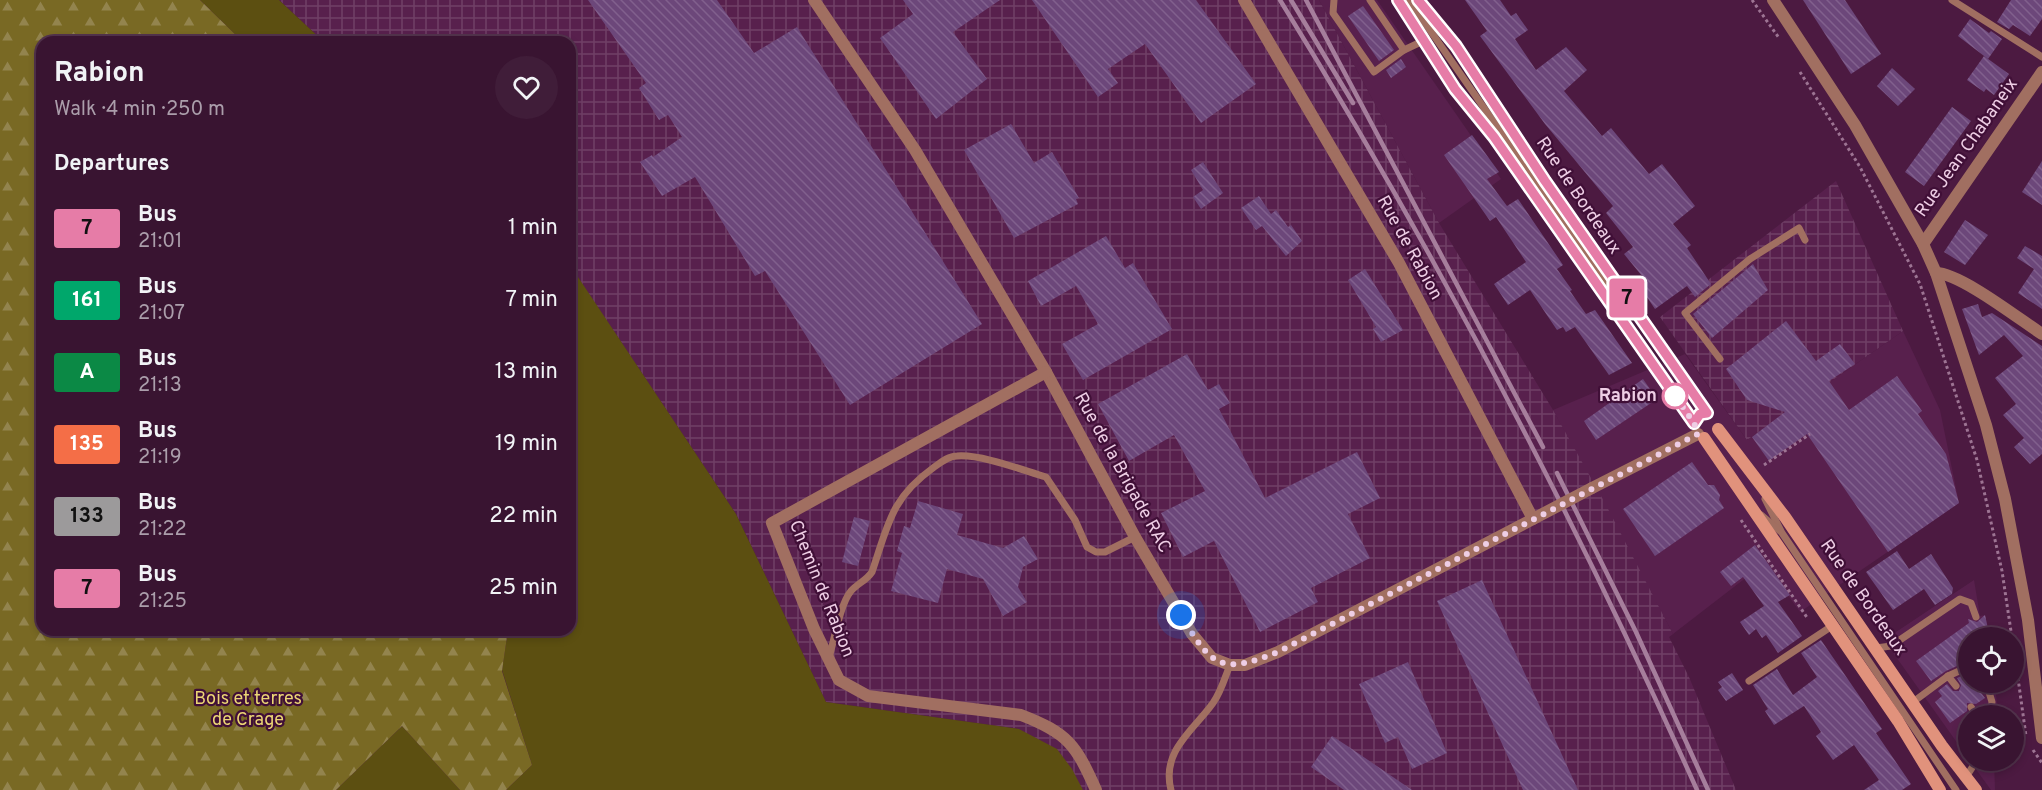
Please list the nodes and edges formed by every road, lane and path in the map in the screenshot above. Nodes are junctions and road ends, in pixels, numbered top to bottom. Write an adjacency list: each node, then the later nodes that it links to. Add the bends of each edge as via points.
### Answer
1 (814, 0): 23 (street, Rue de la Brigade RAC, via 915,150)
2 (1244, 0): 30 (street, Rue de Rabion, via 1399,263)
3 (1334, 0): 13 (lane, via 1333,14 1374,72)
4 (1370, 0): 13 (lane)
5 (1398, 0): 11 (main road, Rue de Bordeaux)
6 (1409, 0): 20 (lane, via 1609,288)
7 (1418, 0): 24 (main road, Rue de Bordeaux, via 1456,46)
8 (1752, 0): 12 (path)
9 (1773, 0): 18 (street, via 1855,125)
10 (1952, 0): 14 (lane)
11 (1423, 41): 13 (lane); 20 (main road, Rue de Bordeaux)
12 (1784, 46)
13 (1404, 50)
14 (2042, 57)
15 (1796, 64): 35 (path, via 1860,168 1920,284 1977,459)
16 (2042, 72): 18 (street, Rue Jean Chabaneix)
17 (1805, 240): 22 (lane, via 1799,228 1750,259 1685,313)
18 (1923, 244): 19 (street)
19 (1936, 273): 21 (street, via 1945,273 1961,282); 44 (street, via 1986,425 2005,499 2028,620)
20 (1614, 309): 26 (main road, Rue de Bordeaux)
21 (2042, 334)
22 (1719, 359)
23 (1046, 372): 32 (street, Rue de la Brigade RAC); 37 (street, Chemin de Rabion, via 772,522)
24 (1707, 413): 25 (main road, via 1716,418); 26 (main road, via 1700,414)
25 (1718, 429): 26 (main road, via 1712,436); 28 (main road, Rue de Bordeaux)
26 (1698, 432): 29 (main road, Rue de Bordeaux); 30 (street, bridge)
27 (1810, 434): 28 (path, via 1764,465)
28 (1757, 483): 31 (lane); 36 (main road, Rue de Bordeaux)
29 (1747, 503): 31 (lane); 34 (main road, Rue de Bordeaux)
30 (1533, 519): 38 (street, via 1278,652 1245,665)
31 (1782, 533): 50 (lane)
32 (1135, 537): 37 (lane, via 1105,552 1096,552 1087,547 1075,520 1046,477 956,455 914,481 900,496 872,572 851,591 845,604); 38 (street, Rue de la Brigade RAC, via 1192,634 1212,658)
33 (1976, 617): 36 (lane, via 1971,603 1960,599 1891,646)
34 (1832, 626): 41 (lane); 49 (main road, Rue de Bordeaux)
35 (2010, 627)
36 (1876, 648): 43 (main road, Rue de Bordeaux)
37 (829, 658): 47 (street, Chemin de Rabion, via 840,680 868,696 1021,715 1037,722 1061,735 1080,754)
38 (1230, 664): 48 (lane, via 1215,701 1173,751 1169,766)
39 (1958, 672): 40 (lane)
40 (1948, 676): 42 (lane); 43 (lane)
41 (1749, 681)
42 (1956, 686)
43 (1913, 702): 46 (main road, Rue de Bordeaux)
44 (2042, 738)
45 (1972, 771): 46 (lane)
46 (1966, 777): 51 (main road, Rue de Bordeaux)
47 (1096, 790)
48 (1172, 790)
49 (1940, 790)
50 (1956, 790)
51 (1976, 790)

